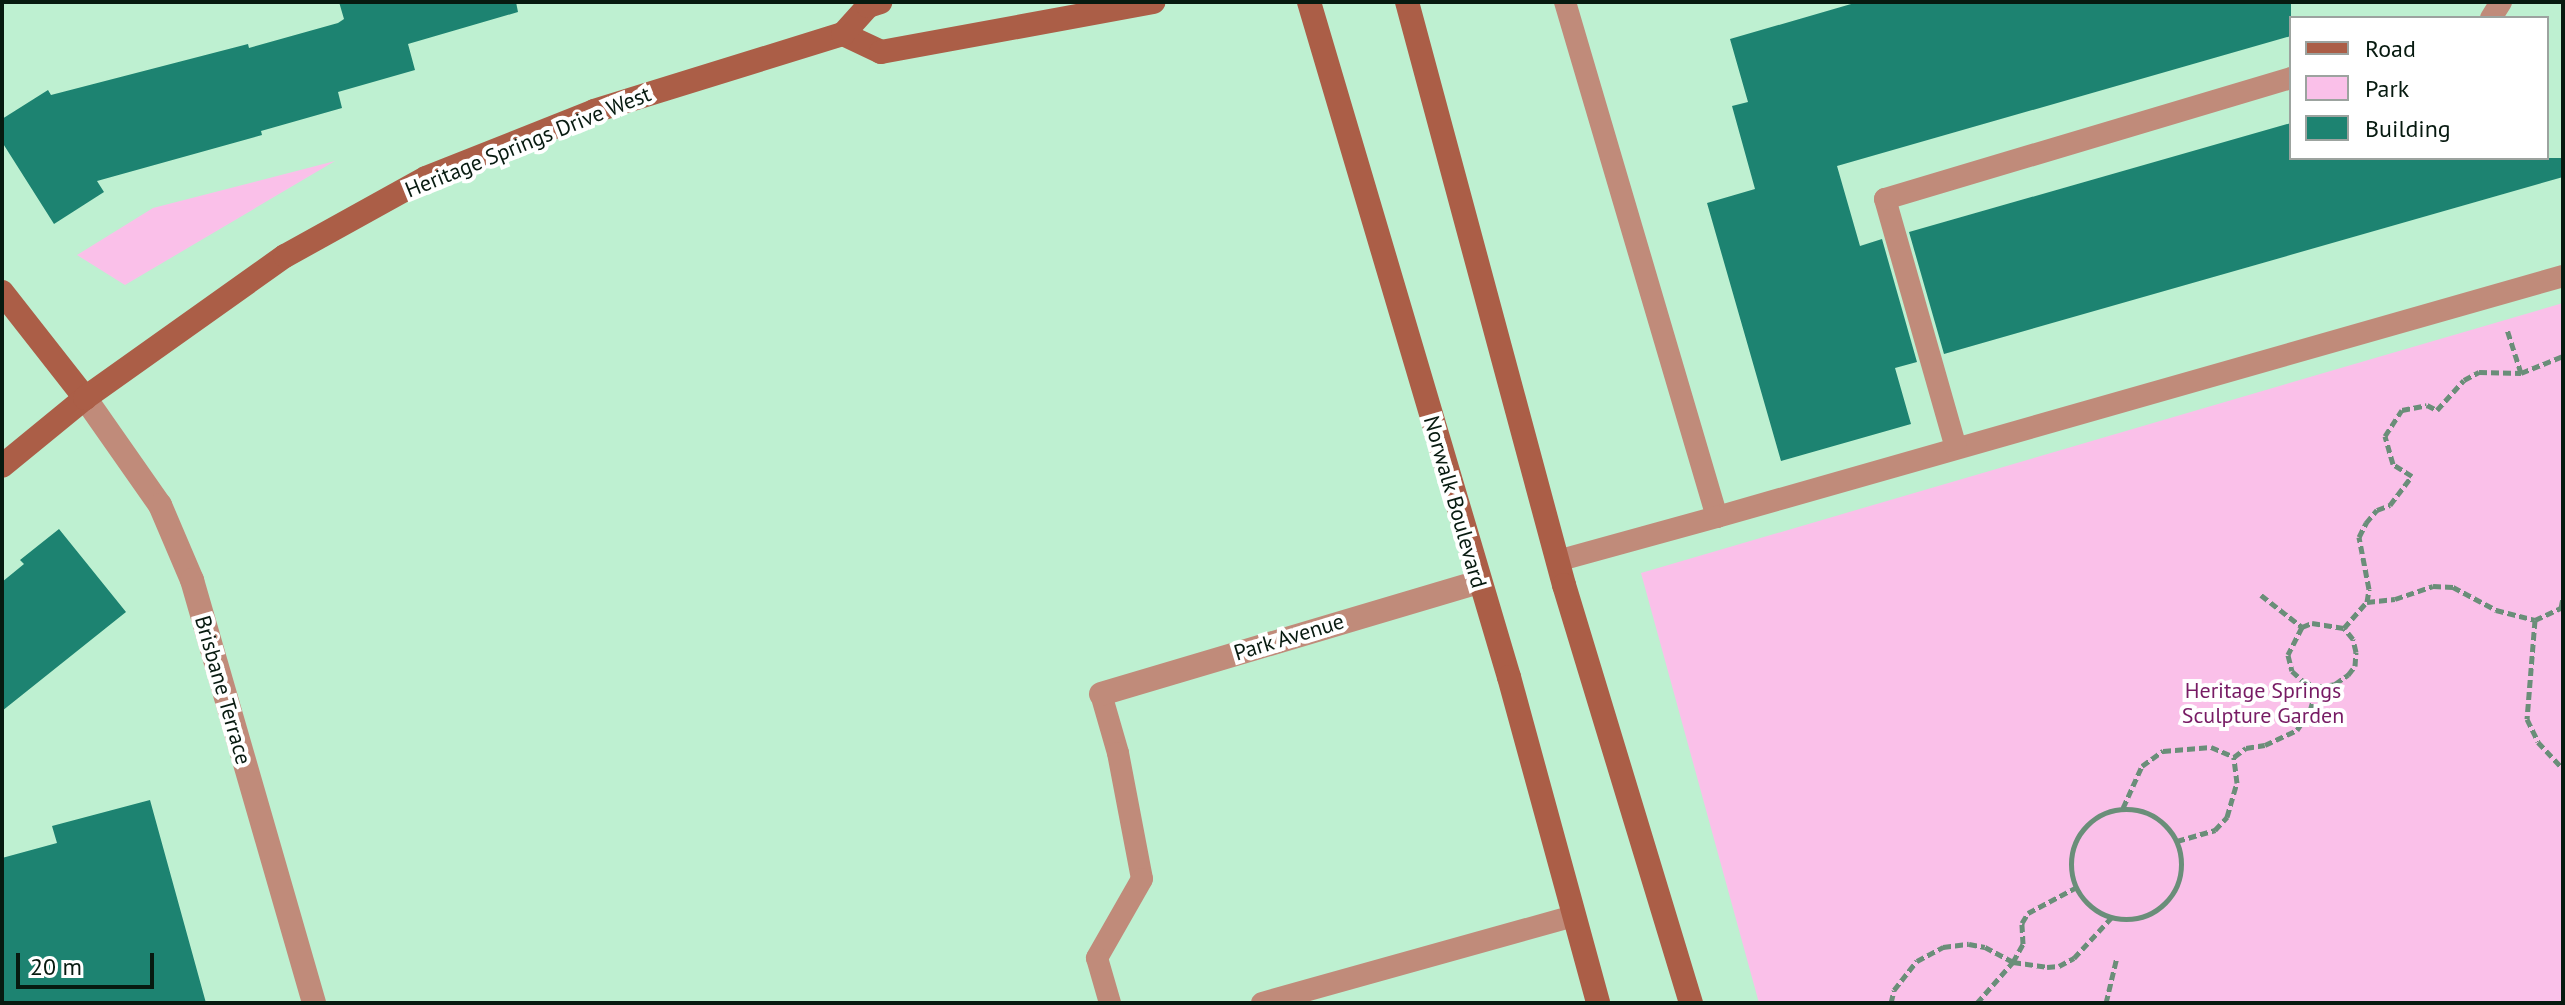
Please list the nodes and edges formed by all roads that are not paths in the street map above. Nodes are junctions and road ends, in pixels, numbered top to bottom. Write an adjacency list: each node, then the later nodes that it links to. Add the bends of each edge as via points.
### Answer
1 (880, 2): 7 (main road, Heritage Springs Drive West, via 868,6)
2 (1153, 2): 6 (main road)
3 (1309, 2): 16 (main road, Norwalk Boulevard)
4 (1407, 2): 15 (main road)
5 (1565, 2): 14 (lane)
6 (1022, 13): 7 (main road, via 881,52)
7 (843, 34): 11 (main road, Heritage Springs Drive West, via 594,111 426,178 285,256)
8 (2289, 79): 12 (lane, via 1885,199)
9 (2563, 276): 12 (lane)
10 (2, 292): 11 (main road)
11 (85, 398): 13 (main road, Heritage Springs Drive West); 19 (street, Brisbane Terrace, via 160,505 192,580)
12 (1956, 448): 14 (lane)
13 (2, 466)
14 (1717, 517): 15 (lane)
15 (1557, 561): 23 (main road)
16 (1479, 582): 17 (street, Park Avenue); 18 (main road, Norwalk Boulevard)
17 (1101, 694): 20 (lane, via 1142,879 1097,958)
18 (1574, 916): 21 (lane); 22 (main road, Norwalk Boulevard)
19 (314, 1003)
20 (1110, 1003)
21 (1262, 1003)
22 (1598, 1003)
23 (1691, 1003)

